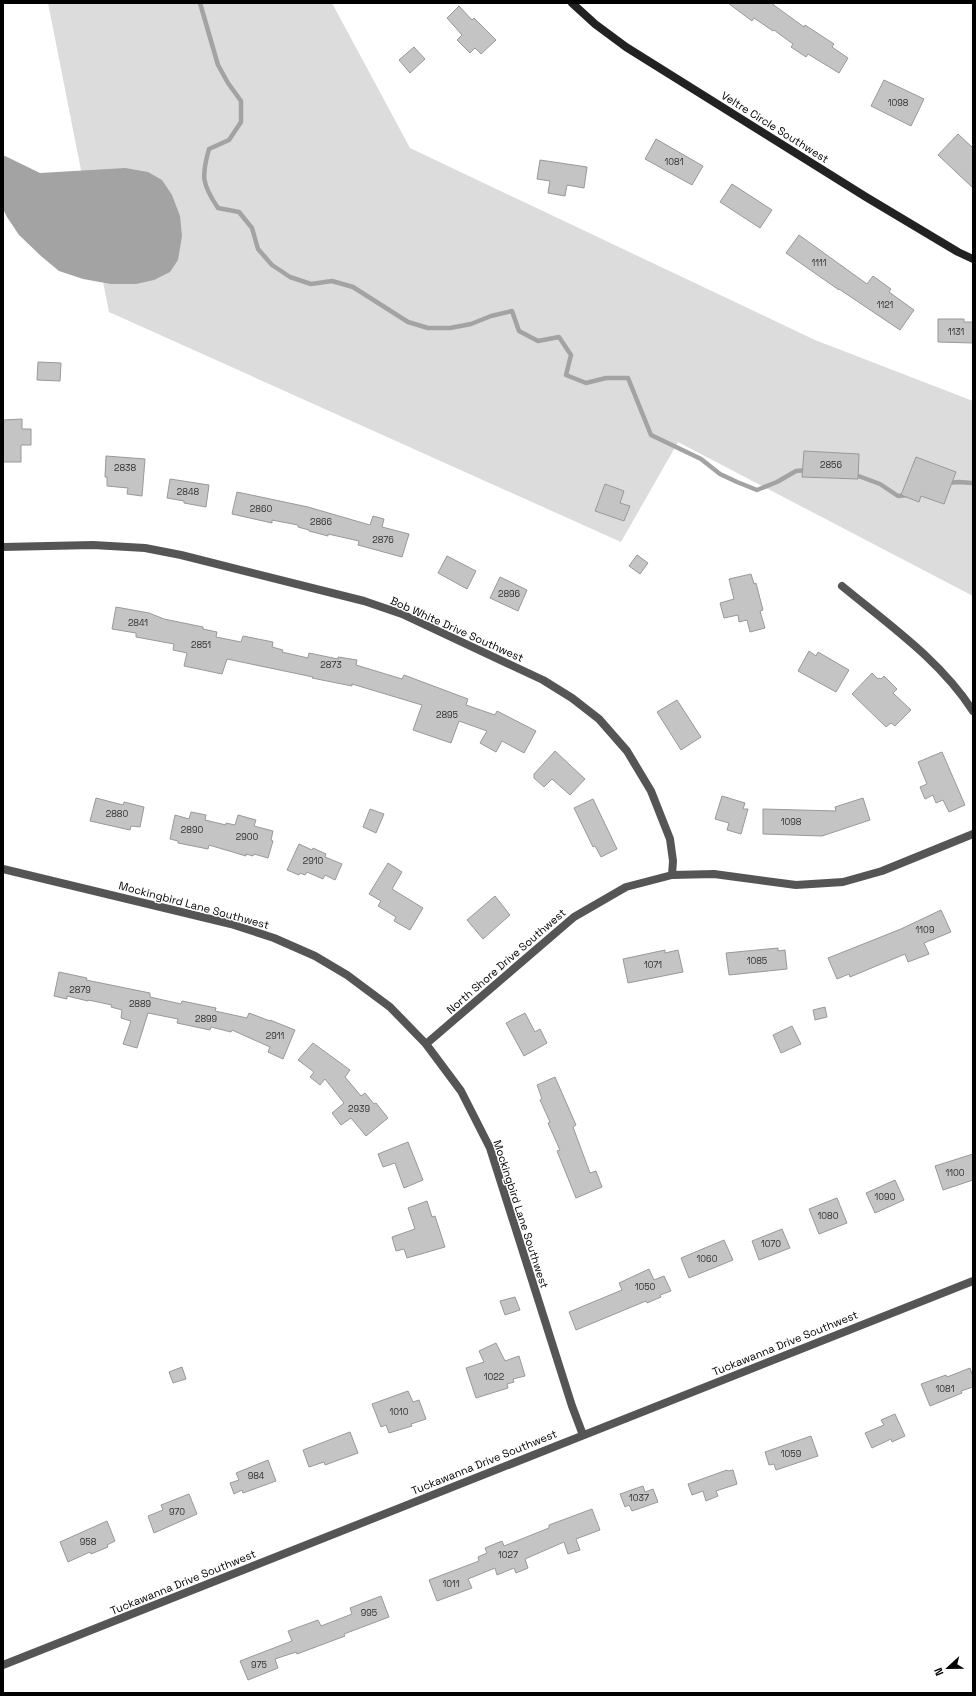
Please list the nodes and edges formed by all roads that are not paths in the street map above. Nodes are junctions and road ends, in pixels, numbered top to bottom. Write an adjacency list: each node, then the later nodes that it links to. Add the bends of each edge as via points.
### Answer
1 (572, 3): 2 (street, Veltre Circle Southwest, via 626,47 866,198 958,252)
2 (973, 258)
3 (3, 547): 8 (street, Bob White Drive Southwest, via 93,545 145,548 181,555 402,614 544,680 598,719 627,751 651,791 670,840)
4 (842, 586): 5 (street, via 927,656)
5 (973, 711)
6 (973, 834): 8 (street, North Shore Drive Southwest, via 882,871 843,882 796,885 714,874)
7 (3, 869): 9 (street, Mockingbird Lane Southwest, via 231,924 274,938 315,956 354,979 390,1007)
8 (672, 874): 9 (street, North Shore Drive Southwest, via 626,887 574,917)
9 (426, 1044): 11 (street, Mockingbird Lane Southwest, via 461,1091 490,1148)
10 (973, 1280): 11 (street, Tuckawanna Drive Southwest)
11 (583, 1435): 12 (street, Tuckawanna Drive Southwest)
12 (3, 1665)

